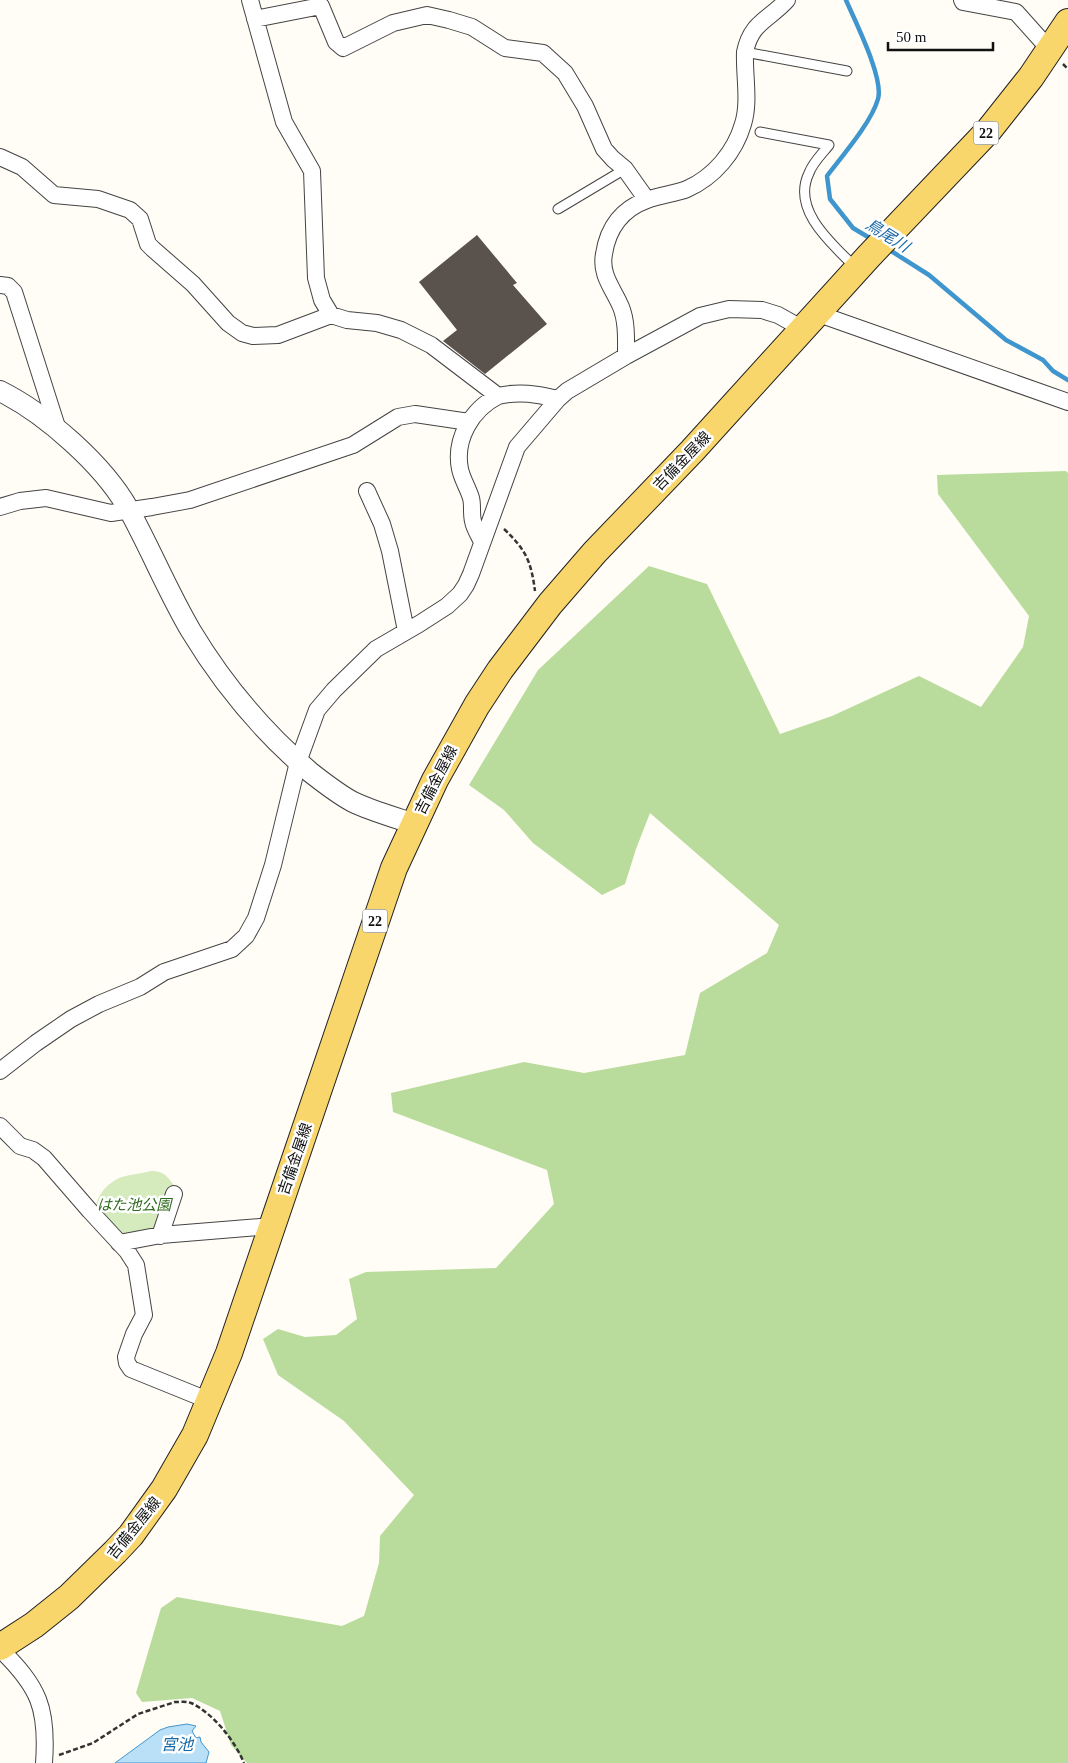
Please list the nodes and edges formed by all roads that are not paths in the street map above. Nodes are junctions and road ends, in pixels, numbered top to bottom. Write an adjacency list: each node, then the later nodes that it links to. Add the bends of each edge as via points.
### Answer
1 (250, 0): 4 (street)
2 (788, 0): 7 (street, via 751,33)
3 (962, 0): 6 (street, via 1016,12)
4 (255, 19): 11 (street, via 321,6 336,42 343,48 393,23 435,16 479,30 505,48 543,53 565,73 585,106 604,148); 16 (street, via 284,122 312,171 316,278 322,300)
5 (1068, 22): 6 (main road, 吉備金屋線 / 22)
6 (1050, 50): 14 (main road, 吉備金屋線 / 22, via 989,130)
7 (745, 52): 8 (lane); 12 (street, via 746,108 735,146 696,185)
8 (847, 71)
9 (760, 132): 14 (lane, via 829,145 808,174 806,203 825,236)
10 (0, 157): 16 (street, via 26,170 54,195 98,199 137,215 148,244 242,333 278,335)
11 (625, 169): 12 (street); 13 (lane)
12 (647, 200): 18 (street, via 616,222 604,254 605,277 624,320)
13 (558, 208)
14 (863, 263): 17 (main road, 吉備金屋線 / 22)
15 (0, 286): 24 (street, via 8,286 14,292)
16 (331, 315): 20 (street, via 378,323 417,337)
17 (809, 321): 18 (street, via 762,310 729,309 700,316); 22 (street); 31 (main road, 吉備金屋線 / 22, via 692,451 595,552 538,619 477,705)
18 (626, 356): 21 (street)
19 (0, 391): 24 (street)
20 (498, 396): 21 (street, via 524,392); 23 (street, via 485,403)
21 (558, 399): 28 (street, via 517,447)
22 (1068, 402)
23 (469, 422): 27 (street, via 414,414 398,417 353,445 190,500); 28 (street, via 461,438 460,468 471,498 472,519)
24 (58, 430): 27 (street, via 88,458)
25 (367, 491): 29 (street, via 390,551)
26 (0, 507): 27 (street, via 46,498 111,513)
27 (129, 510): 30 (street, via 171,594 210,660 246,709)
28 (482, 542): 29 (street, via 460,594)
29 (406, 631): 30 (street, via 376,649 317,710)
30 (298, 762): 31 (street, via 354,803); 32 (street, via 273,865 256,918 246,936 232,949 164,972 140,987 71,1019)
31 (414, 824): 35 (main road, 吉備金屋線 / 22, via 381,904)
32 (0, 1071)
33 (0, 1126): 37 (street, via 20,1146 44,1158)
34 (174, 1194): 36 (street)
35 (272, 1226): 36 (street); 38 (main road, 吉備金屋線 / 22)
36 (160, 1236): 37 (street)
37 (119, 1243): 38 (street, via 136,1265 144,1315 128,1348 127,1363 131,1369)
38 (210, 1401): 39 (main road, 吉備金屋線 / 22, via 164,1490 131,1535 70,1597)
39 (0, 1648): 40 (street, via 24,1674 37,1696 44,1728)
40 (44, 1761)

